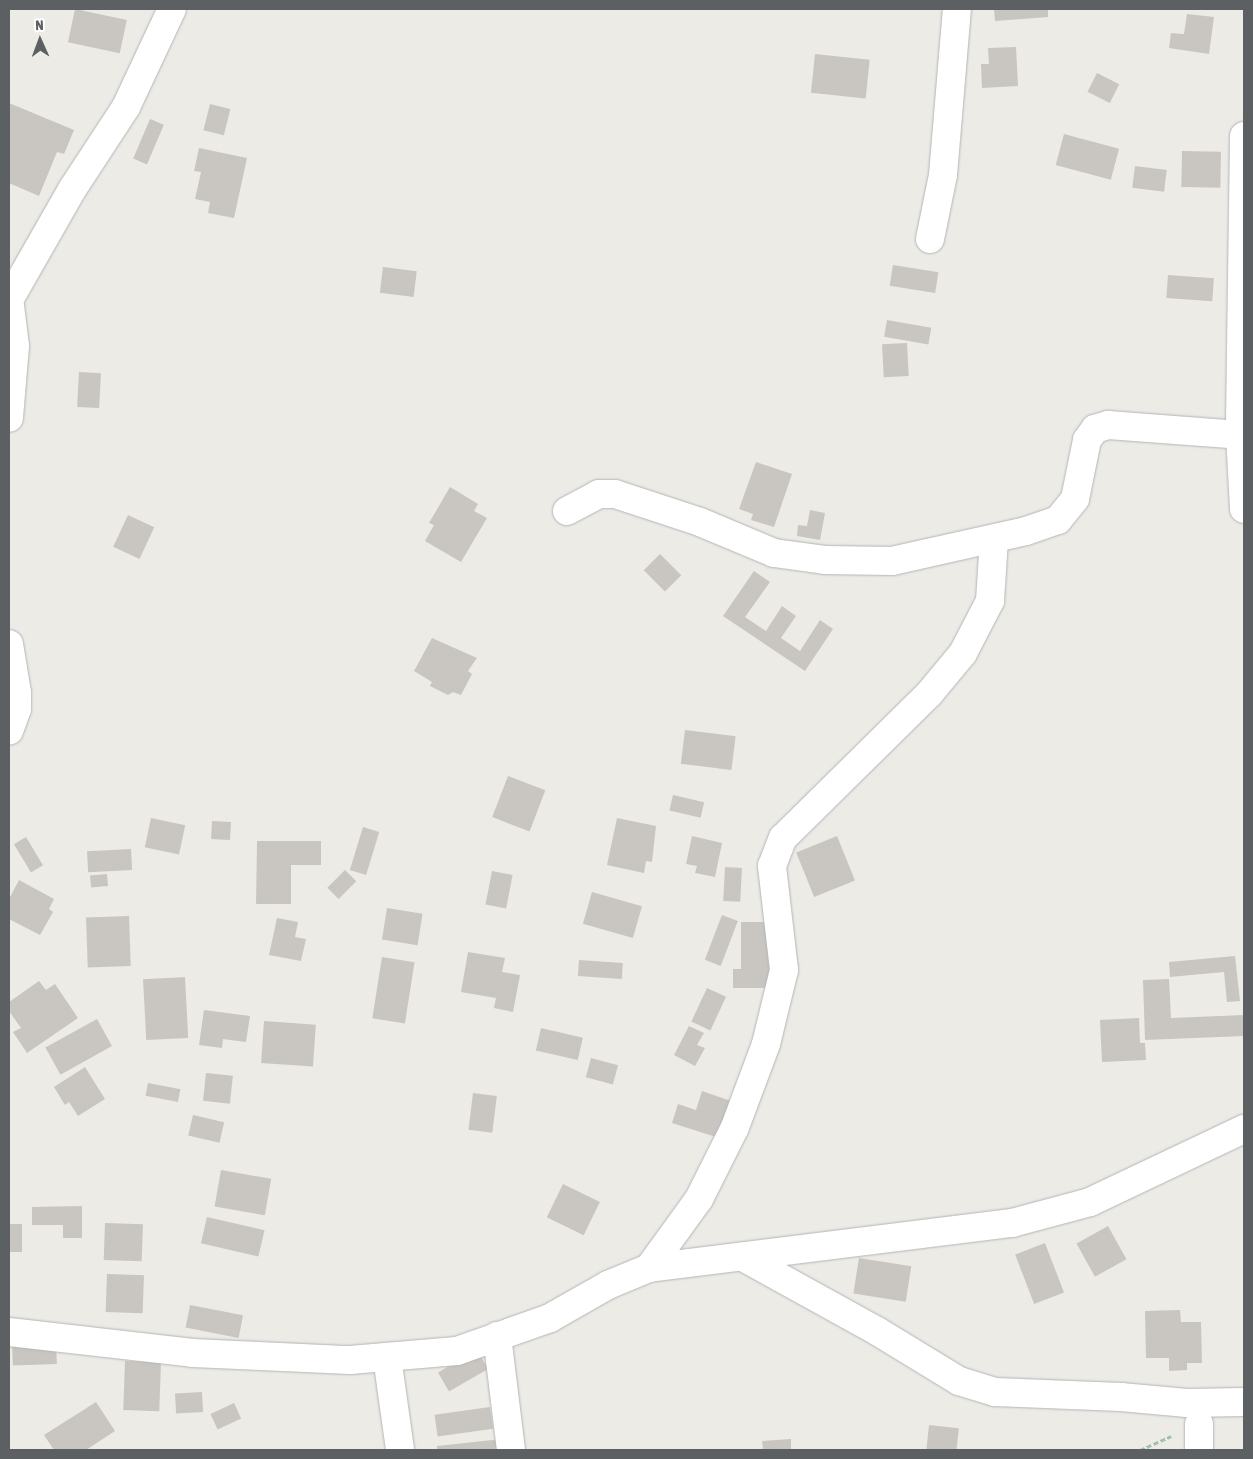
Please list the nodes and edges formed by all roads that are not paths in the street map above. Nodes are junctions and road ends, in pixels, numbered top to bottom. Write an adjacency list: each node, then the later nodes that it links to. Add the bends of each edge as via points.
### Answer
1 (172, 9): 5 (street, via 126,107 73,188)
2 (957, 9): 4 (street, via 943,175)
3 (1244, 136): 7 (street)
4 (930, 239)
5 (9, 299): 6 (street, via 15,346)
6 (9, 418)
7 (1240, 435): 8 (street); 10 (street, via 1108,425 1095,429 1087,440 1075,499 1058,520)
8 (1244, 509)
9 (566, 512): 10 (street, via 598,494 615,494 700,522 774,553 826,560 892,561)
10 (994, 539): 15 (street, via 990,601 963,653 929,694 783,838 772,866 784,970 766,1044 734,1127 699,1199)
11 (9, 644): 12 (street, via 17,693 16,710)
12 (9, 731)
13 (1244, 1130): 14 (street, via 1090,1202 1012,1223)
14 (743, 1257): 15 (street); 19 (street, via 959,1381 995,1392 1187,1403)
15 (649, 1268): 17 (street, via 608,1285 550,1318)
16 (9, 1332): 18 (street, via 193,1353 350,1360)
17 (497, 1336): 18 (street, via 457,1351); 21 (street)
18 (387, 1357): 20 (street)
19 (1244, 1402)
20 (400, 1450)
21 (511, 1450)

